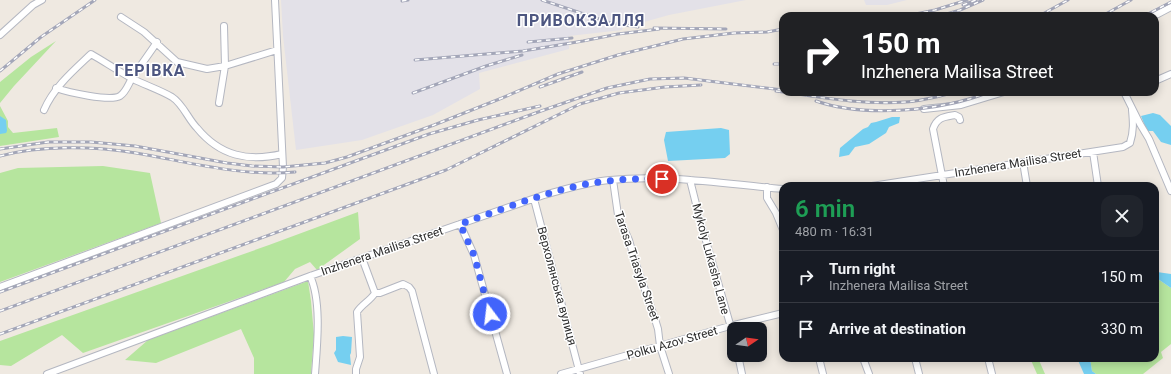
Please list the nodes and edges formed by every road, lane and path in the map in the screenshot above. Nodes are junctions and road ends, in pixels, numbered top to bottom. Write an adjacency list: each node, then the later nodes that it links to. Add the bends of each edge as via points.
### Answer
1 (42, 0): 7 (street)
2 (275, 0): 9 (street)
3 (1171, 7): 4 (street)
4 (1159, 13)
5 (121, 17): 8 (street)
6 (224, 26): 10 (street)
7 (0, 35)
8 (157, 42): 10 (street, via 177,62 207,69); 12 (street)
9 (277, 50): 10 (street); 23 (street)
10 (225, 66): 17 (street)
11 (1171, 74): 13 (street)
12 (132, 78): 14 (street, via 124,93 111,99); 14 (street, via 91,54); 23 (street, via 173,98 197,129 219,149 235,155 269,157)
13 (1159, 79)
14 (56, 88): 19 (street)
15 (991, 96): 18 (street, via 961,105)
16 (1127, 96): 20 (street)
17 (219, 103)
18 (924, 109)
19 (44, 110)
20 (1132, 110): 22 (street, Inzhenera Mailisa Street, via 1134,125 1130,143 1123,147); 34 (street, via 1149,139)
21 (960, 120): 25 (street, via 955,115 939,119 935,123 933,129)
22 (1093, 152): 24 (street, Inzhenera Mailisa Street); 31 (street)
23 (282, 154): 40 (street, via 282,178 276,184)
24 (1023, 162): 25 (street, Inzhenera Mailisa Street); 30 (street)
25 (941, 174): 28 (street, Inzhenera Mailisa Street); 29 (street)
26 (613, 180): 27 (street, Inzhenera Mailisa Street); 35 (street, Inzhenera Mailisa Street, via 576,186); 46 (street, Tarasa Triasyla Street, via 618,215 654,316)
27 (690, 180): 32 (street, Inzhenera Mailisa Street); 43 (street, Mykoly Lukasha Lane)
28 (896, 182)
29 (943, 182)
30 (1026, 182)
31 (1097, 182)
32 (767, 187): 33 (street, Inzhenera Mailisa Street); 36 (street, via 767,198)
33 (779, 188)
34 (1171, 191)
35 (534, 199): 37 (street, Inzhenera Mailisa Street); 52 (street, Верхолянська вулиця)
36 (779, 220)
37 (460, 224): 38 (street, Inzhenera Mailisa Street); 57 (street, via 474,255)
38 (362, 258): 39 (street, Inzhenera Mailisa Street); 41 (street)
39 (310, 276): 53 (street, Inzhenera Mailisa Street); 54 (street, via 315,294 318,333)
40 (0, 287)
41 (375, 293): 55 (street, via 357,312 360,357); 56 (street, via 403,284 409,287 416,303)
42 (779, 314): 44 (street, Polku Azov Street)
43 (729, 322)
44 (746, 322)
45 (727, 327): 46 (street, Polku Azov Street)
46 (660, 346): 52 (street, Polku Azov Street); 59 (street, Tarasa Triasyla Street)
47 (739, 362): 60 (street)
48 (820, 362): 61 (street)
49 (864, 362): 62 (street)
50 (916, 362): 63 (street)
51 (989, 362): 64 (street)
52 (580, 372): 58 (street, Polku Azov Street)
53 (48, 374)
54 (315, 374)
55 (356, 374)
56 (434, 374)
57 (507, 374)
58 (561, 374)
59 (669, 374)
60 (742, 374)
61 (824, 374)
62 (869, 374)
63 (919, 374)
64 (992, 374)

